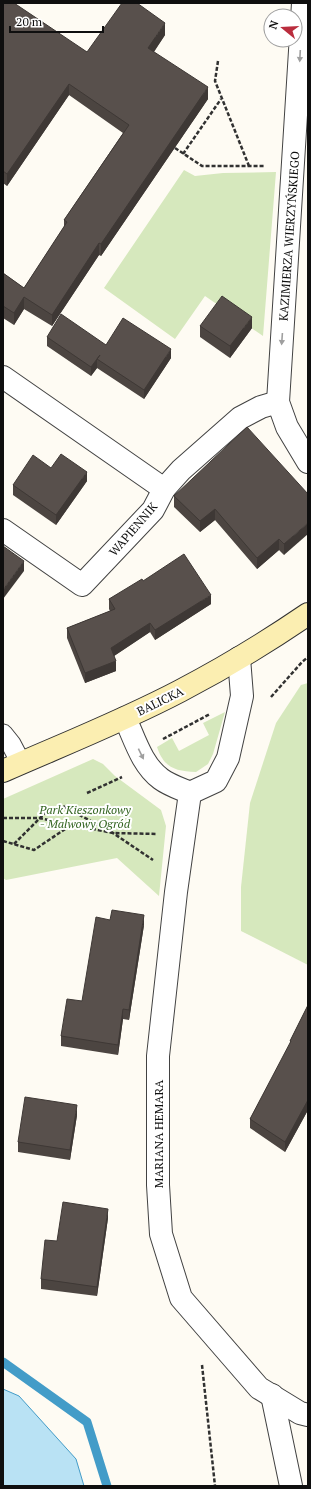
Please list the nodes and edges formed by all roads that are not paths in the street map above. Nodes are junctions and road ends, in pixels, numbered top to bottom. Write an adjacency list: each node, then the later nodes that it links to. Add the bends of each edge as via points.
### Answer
1 (303, 3): 3 (street, KAZIMIERZA WIERZYŃSKIEGO, one-way to 3)
2 (3, 377): 5 (street)
3 (278, 402): 4 (street, KAZIMIERZA WIERZYŃSKIEGO, via 287,427); 5 (street, WAPIENNIK, via 240,418 181,470)
4 (308, 462)
5 (164, 489): 6 (street, WAPIENNIK, via 152,510 82,585)
6 (3, 530)
7 (308, 614): 8 (street, BALICKA)
8 (239, 658): 9 (street, BALICKA, via 181,691); 12 (street, via 242,696 228,758 216,781)
9 (125, 718): 11 (street, BALICKA); 12 (street, one-way to 12, via 151,770 163,780)
10 (3, 734): 11 (lane, via 11,744)
11 (12, 767)
12 (190, 793): 13 (street, MARIANA HEMARA, via 158,1056 158,1184 161,1234 181,1298 259,1388)
13 (272, 1395): 14 (street, MARIANA HEMARA, via 300,1413); 15 (street)
14 (308, 1415)
15 (291, 1486)

